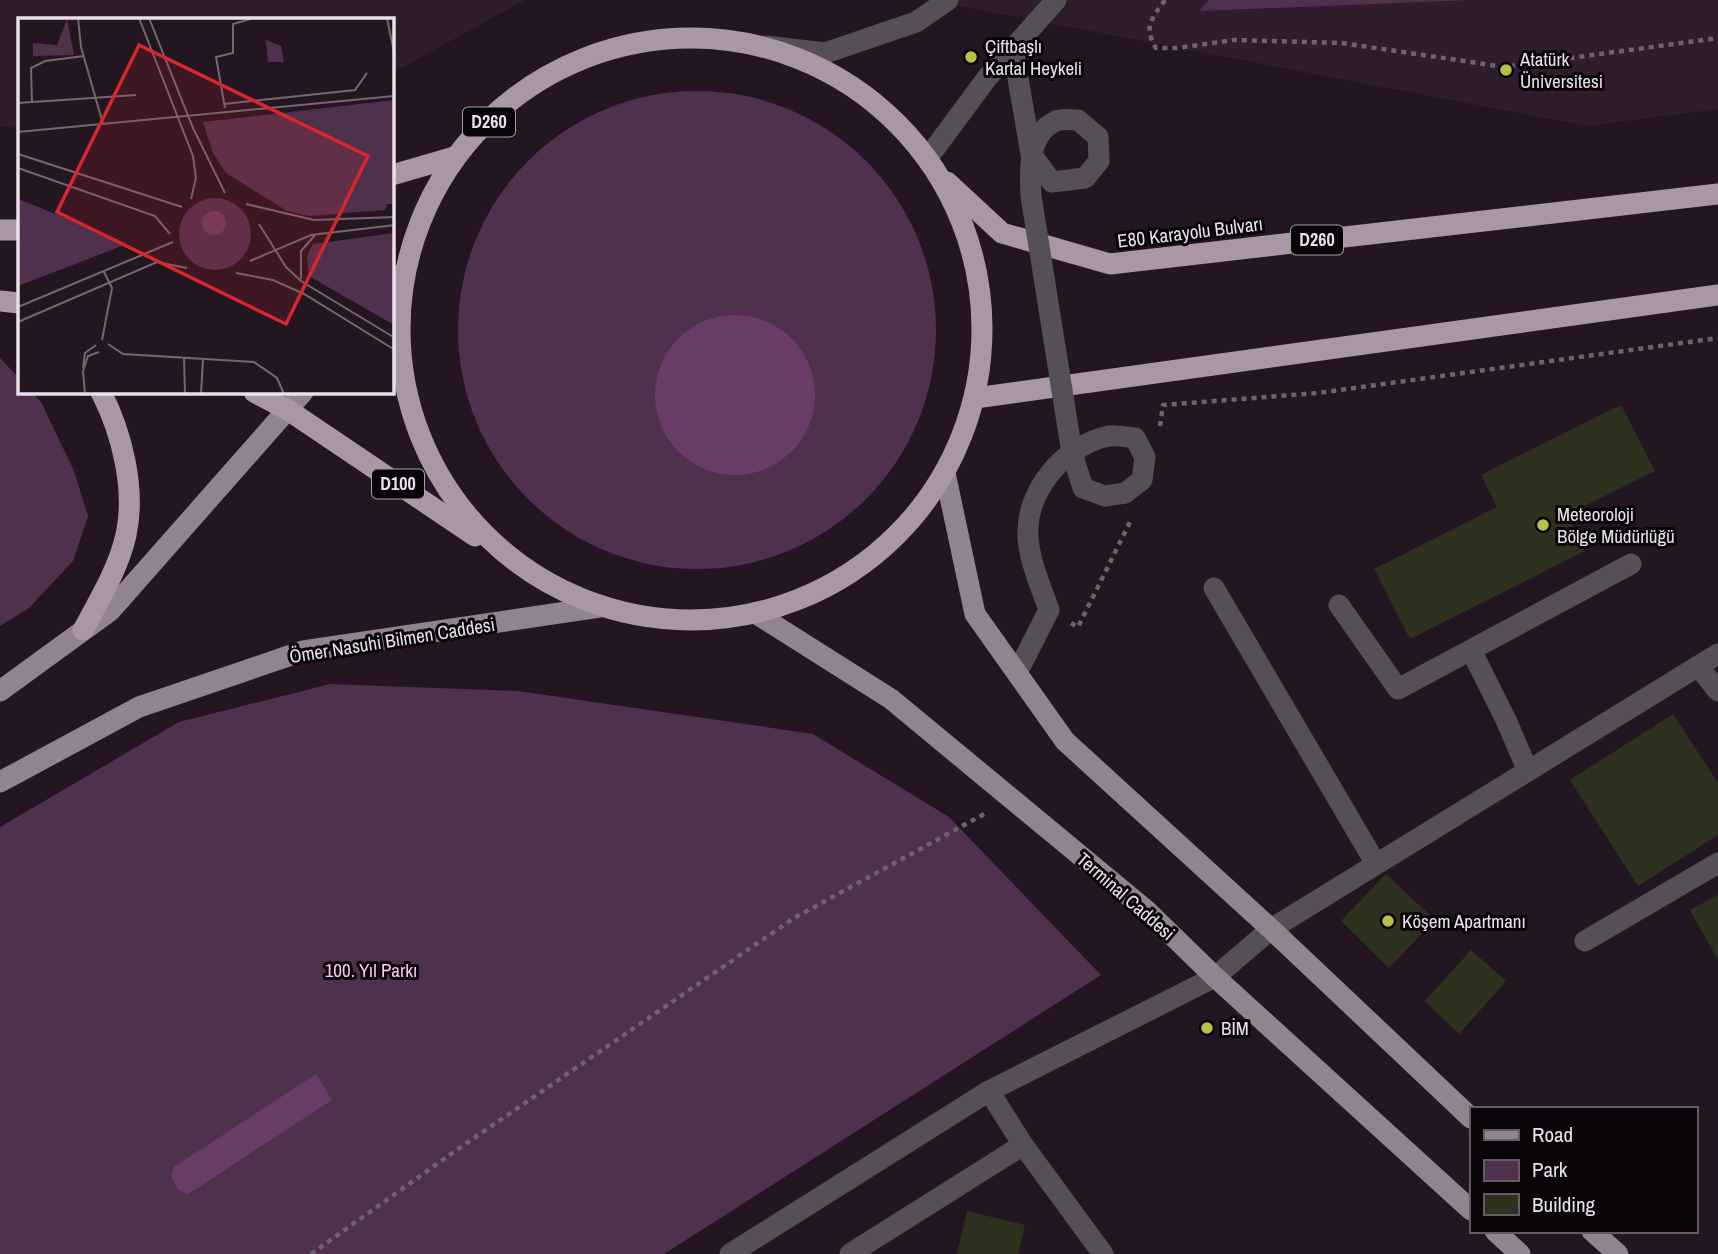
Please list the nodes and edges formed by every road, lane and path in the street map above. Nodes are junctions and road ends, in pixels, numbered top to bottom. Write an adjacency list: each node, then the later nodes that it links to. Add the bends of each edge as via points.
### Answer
1 (948, 0): 5 (street, via 916,22 825,53)
2 (1056, 0): 6 (street)
3 (1165, 0): 4 (path, via 1150,23 1148,35 1156,48 1234,40 1342,43 1504,66)
4 (1718, 38)
5 (765, 46): 7 (highway, D260, via 679,37 593,54 516,95); 8 (highway, D260, via 835,74 895,119)
6 (1013, 49): 8 (street); 32 (street, bridge, via 1031,154 1045,173 1052,182 1085,178 1099,161 1098,137 1078,120 1058,120 1042,130 1030,158 1031,196 1072,453 1083,488 1105,496 1125,493 1142,480 1146,457 1135,438 1111,435 1094,440 1069,453 1045,480 1033,505 1028,537)
7 (454, 157): 9 (highway, D260); 14 (highway, D260, via 423,212)
8 (928, 159): 10 (highway, D260)
9 (394, 174)
10 (942, 177): 11 (highway, E80 Karayolu Bulvarı / D260, via 1002,233 1110,264); 22 (highway, D260, via 972,247 984,322)
11 (1718, 194)
12 (0, 230): 13 (highway)
13 (18, 230)
14 (398, 279): 27 (highway, D260, via 399,352 416,429 453,500)
15 (1718, 295): 22 (highway)
16 (0, 301): 17 (highway)
17 (18, 303)
18 (1718, 338): 24 (path, via 1318,393 1163,405)
19 (102, 394): 34 (highway, via 112,414 129,486 126,535)
20 (258, 394): 23 (highway)
21 (301, 394): 23 (main road)
22 (975, 398): 25 (highway, D260)
23 (288, 410): 27 (highway, D100); 34 (main road, via 110,611)
24 (1160, 430)
25 (945, 473): 33 (highway, D260, via 895,538 831,585); 38 (main road, via 975,614)
26 (1132, 517): 32 (path, via 1078,627)
27 (507, 557): 31 (highway, D260, via 551,586)
28 (1631, 564): 35 (street)
29 (1214, 588): 45 (street)
30 (1339, 605): 35 (street, via 1398,689)
31 (600, 607): 33 (highway, D260, via 677,621); 42 (main road, Ömer Nasuhi Bilmen Caddesi, via 303,651 139,707)
32 (1049, 610): 38 (street)
33 (755, 613): 43 (main road, Terminal Caddesi, via 891,699)
34 (83, 630): 39 (main road)
35 (1471, 650): 41 (street)
36 (1718, 654): 37 (street)
37 (1698, 666): 40 (street); 41 (street)
38 (1017, 673): 46 (main road, via 1065,741)
39 (0, 691)
40 (1718, 691)
41 (1528, 771): 45 (street)
42 (0, 782)
43 (1012, 800): 48 (main road, Terminal Caddesi, via 1146,910); 55 (path, via 794,918)
44 (1718, 863): 47 (street)
45 (1376, 864): 46 (street)
46 (1271, 929): 48 (street); 50 (main road)
47 (1584, 941)
48 (1215, 977): 49 (street); 52 (main road, Terminal Caddesi)
49 (989, 1091): 51 (street); 56 (street)
50 (1470, 1117)
51 (1023, 1145): 57 (street); 58 (street)
52 (1470, 1209)
53 (1497, 1233): 59 (main road)
54 (1594, 1233): 60 (main road)
55 (311, 1254)
56 (730, 1254)
57 (850, 1254)
58 (1103, 1254)
59 (1520, 1254)
60 (1618, 1254)

